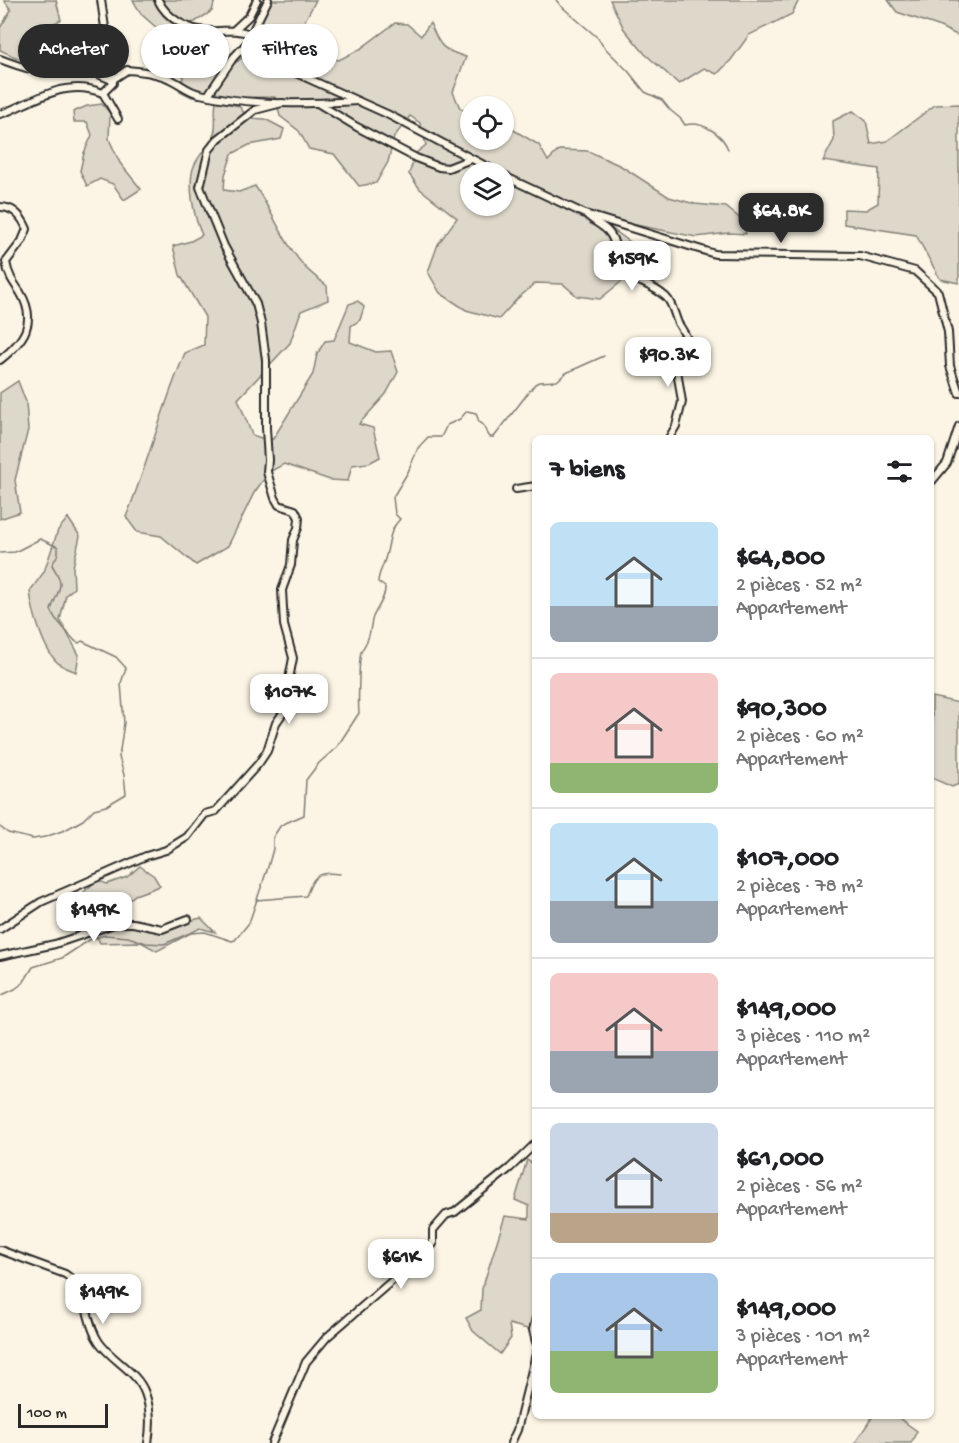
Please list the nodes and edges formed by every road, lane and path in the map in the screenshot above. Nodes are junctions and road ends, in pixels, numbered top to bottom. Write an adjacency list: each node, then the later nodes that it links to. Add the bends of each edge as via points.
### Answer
1 (101, 0): 11 (street)
2 (158, 0): 6 (street, via 169,16 180,23 209,32)
3 (256, 0): 6 (street, via 249,16)
4 (268, 0): 5 (street)
5 (256, 24)
6 (235, 29): 7 (street)
7 (241, 31)
8 (241, 50): 14 (street)
9 (0, 59): 11 (street, via 45,73 78,66)
10 (308, 78): 12 (street)
11 (112, 80): 13 (street); 14 (street, via 127,70 139,71)
12 (338, 91): 15 (street); 16 (street)
13 (103, 93): 19 (street, via 73,87); 21 (street)
14 (208, 95): 17 (street)
15 (358, 100): 16 (street); 22 (street)
16 (340, 102): 18 (street); 20 (street)
17 (282, 103): 18 (street); 39 (street, via 255,110 218,139 209,150 200,188 224,246 256,303 266,360 267,472 279,505 295,510 299,519 282,590 284,625 293,658 289,704 259,763 216,811 205,814 187,837 166,850 41,902)
18 (317, 103): 20 (street)
19 (0, 114)
20 (341, 116): 22 (street, via 439,167 448,168)
21 (118, 119)
22 (471, 159): 23 (street)
23 (477, 162)
24 (514, 181): 26 (street)
25 (0, 207): 28 (street, via 18,214 27,229 6,262 7,272 27,307 28,319 27,330 16,347)
26 (585, 214): 27 (street, via 612,235 614,242 606,268 642,283 671,304 686,334); 30 (street, via 715,254 860,256 915,271 938,292 948,332 950,366)
27 (687, 353): 29 (street, via 676,358); 32 (street, via 677,370 682,402)
28 (0, 360)
29 (667, 374)
30 (959, 393)
31 (959, 426): 34 (street)
32 (671, 435)
33 (959, 443): 34 (street)
34 (947, 463): 35 (street)
35 (934, 479)
36 (532, 487): 37 (street)
37 (516, 489)
38 (188, 919): 40 (street, via 162,929 117,923 55,945)
39 (0, 929)
40 (0, 956)
41 (532, 1147): 45 (street, via 455,1212 446,1215 433,1230 433,1244 418,1264 393,1280 327,1337 306,1362)
42 (0, 1250): 44 (street, via 74,1280 99,1342 144,1391 150,1412)
43 (532, 1369): 46 (street)
44 (148, 1443)
45 (272, 1443)
46 (511, 1443)

